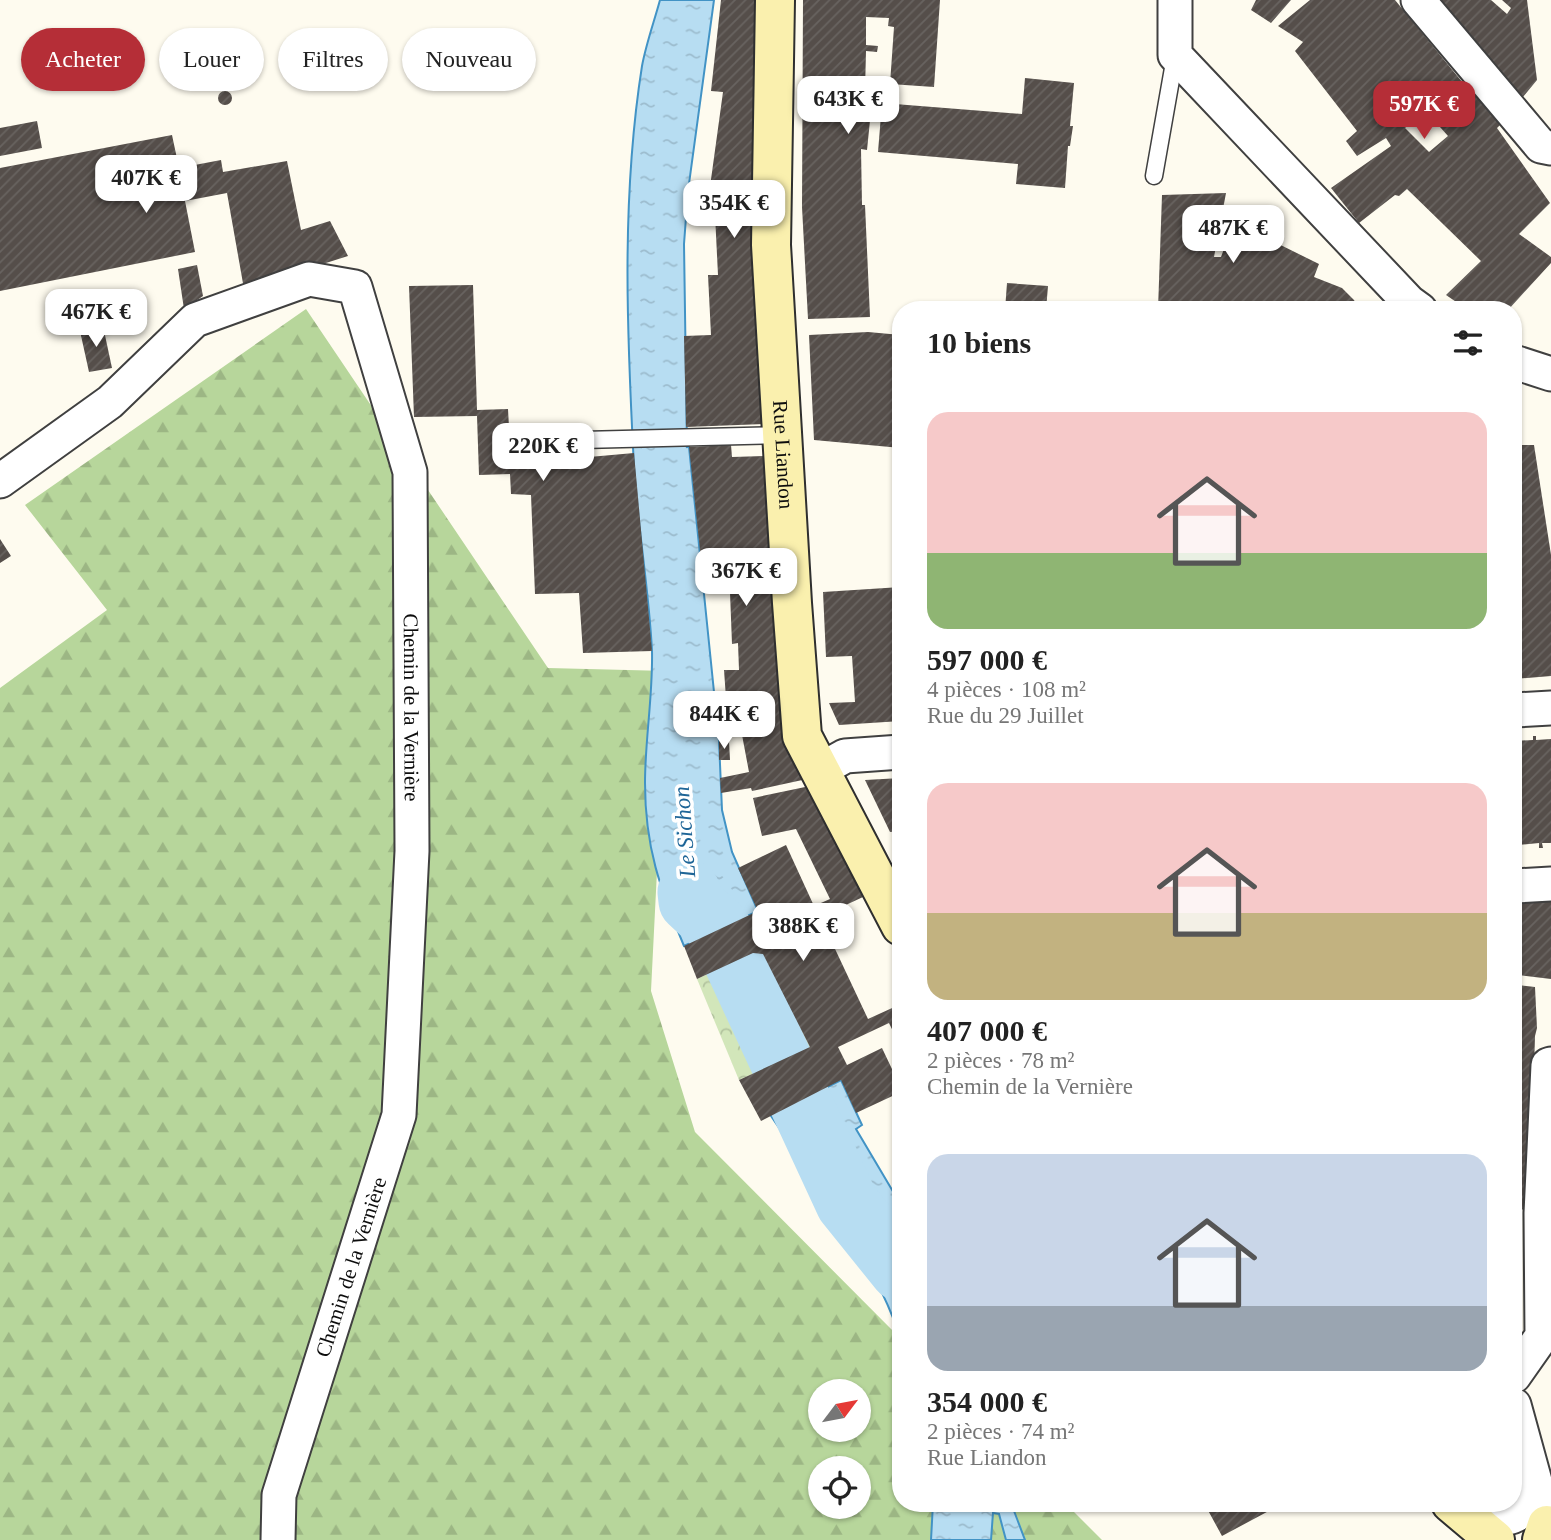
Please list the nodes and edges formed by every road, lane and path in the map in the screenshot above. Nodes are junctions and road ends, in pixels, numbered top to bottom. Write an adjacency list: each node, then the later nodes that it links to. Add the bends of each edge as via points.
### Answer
1 (775, 0): 10 (main road, Rue Liandon, via 771,245)
2 (1175, 0): 4 (street)
3 (1418, 0): 5 (street, via 1541,146)
4 (1175, 55): 6 (lane); 7 (street)
5 (1551, 148)
6 (1154, 176)
7 (1408, 301)
8 (1522, 365): 9 (street)
9 (1551, 374)
10 (782, 435): 11 (lane); 16 (main road, Rue Liandon, via 802,736)
11 (582, 440)
12 (0, 481): 28 (street, Chemin de la Vernière, via 110,402 195,320 309,279 355,287 410,472 412,851 399,1115 279,1495)
13 (1551, 708): 14 (street)
14 (1522, 710)
15 (892, 753): 16 (street, via 845,756)
16 (820, 770): 19 (main road, Rue Liandon)
17 (1551, 884): 18 (street)
18 (1522, 886)
19 (892, 909)
20 (1551, 1064): 21 (street, via 1541,1213 1542,1336)
21 (1522, 1365)
22 (1551, 1371): 23 (street)
23 (1522, 1380)
24 (1522, 1435): 27 (street)
25 (1462, 1512): 29 (main road)
26 (1487, 1512): 27 (street, via 1501,1519 1518,1516)
27 (1545, 1522)
28 (278, 1540)
29 (1495, 1540)

